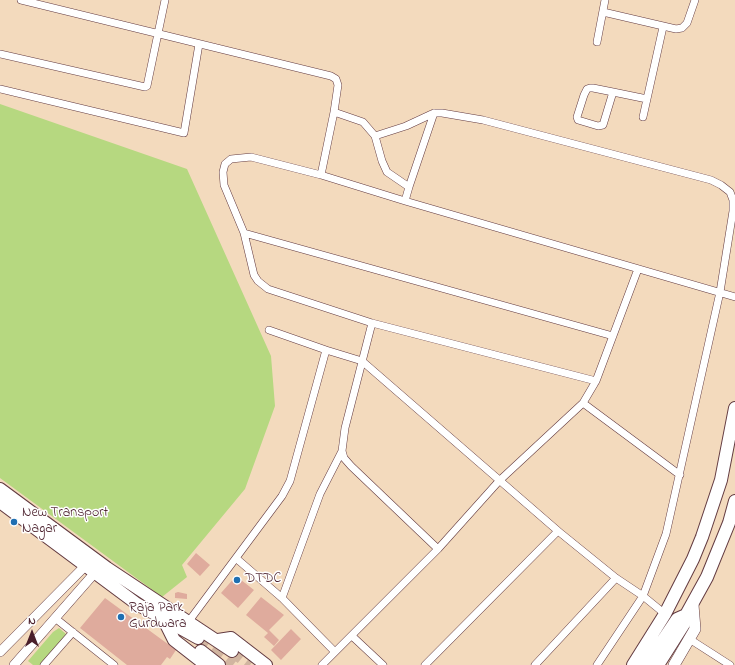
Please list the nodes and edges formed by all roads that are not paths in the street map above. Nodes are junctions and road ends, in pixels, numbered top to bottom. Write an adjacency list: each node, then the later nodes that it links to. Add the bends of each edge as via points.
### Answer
1 (21, 0): 7 (street)
2 (165, 0): 7 (street)
3 (605, 0): 5 (street)
4 (695, 0): 6 (street, via 687,23 682,28)
5 (602, 12): 6 (street); 8 (street)
6 (663, 27): 13 (street)
7 (158, 33): 9 (street); 10 (street, via 145,87)
8 (597, 42)
9 (199, 44): 11 (street, via 184,132); 14 (street, via 331,76 336,79 338,86)
10 (0, 54)
11 (0, 89)
12 (613, 92): 12 (street, via 603,125 578,120 587,89); 13 (street)
13 (647, 99): 16 (street)
14 (334, 112): 17 (street, via 363,122); 18 (street)
15 (434, 113): 17 (street); 19 (street); 23 (street, via 483,120 711,180 721,185 730,192 733,211)
16 (643, 117)
17 (375, 136): 19 (street, via 387,172)
18 (321, 175): 20 (street); 21 (street, via 251,157 231,159 225,164 224,185)
19 (409, 186): 20 (street)
20 (405, 201): 22 (street)
21 (244, 233): 25 (street, via 254,275 262,285); 27 (street)
22 (638, 269): 23 (street); 27 (street)
23 (720, 292): 24 (street); 35 (street)
24 (735, 297)
25 (372, 323): 29 (street); 30 (street)
26 (269, 330): 28 (street)
27 (613, 336): 30 (street)
28 (326, 350): 29 (street); 42 (street, via 290,481 275,508)
29 (362, 361): 34 (street, via 345,428); 36 (street)
30 (596, 382): 31 (street)
31 (583, 403): 35 (street); 36 (street)
32 (735, 408): 33 (highway)
33 (731, 446): 48 (highway, via 713,507 693,559)
34 (342, 451): 41 (street, via 351,466); 46 (street, via 320,494)
35 (680, 475): 45 (street, via 666,534)
36 (499, 481): 40 (street); 41 (street)
37 (0, 489): 43 (highway)
38 (735, 501): 47 (highway, via 718,551)
39 (0, 502): 43 (highway)
40 (558, 531): 44 (street); 70 (street)
41 (438, 549): 53 (street)
42 (237, 559): 46 (street); 51 (street)
43 (94, 566): 49 (street); 50 (highway, via 137,604); 51 (highway); 59 (street)
44 (616, 578): 45 (street); 71 (street)
45 (643, 596): 48 (street); 72 (street)
46 (282, 598): 60 (street)
47 (689, 610): 56 (main road, via 695,629); 57 (highway, via 677,619)
48 (665, 614): 73 (highway)
49 (55, 618): 52 (street); 62 (street)
50 (164, 620): 51 (highway); 65 (highway, via 174,640)
51 (184, 625): 54 (highway); 55 (highway); 66 (highway, via 185,638)
52 (73, 632): 63 (street); 64 (street)
53 (352, 636): 60 (street); 69 (street)
54 (198, 638)
55 (218, 640): 58 (highway); 67 (highway, via 231,638)
56 (691, 640): 76 (main road); 77 (street)
57 (664, 647): 74 (highway); 75 (highway)
58 (232, 651)
59 (0, 652)
60 (335, 652): 68 (street)
61 (735, 661): 77 (street)
62 (19, 663)
63 (44, 665)
64 (114, 665)
65 (206, 665)
66 (219, 665)
67 (266, 665)
68 (322, 665)
69 (383, 665)
70 (425, 665)
71 (535, 665)
72 (597, 665)
73 (633, 665)
74 (646, 665)
75 (658, 665)
76 (674, 665)
77 (731, 665)

